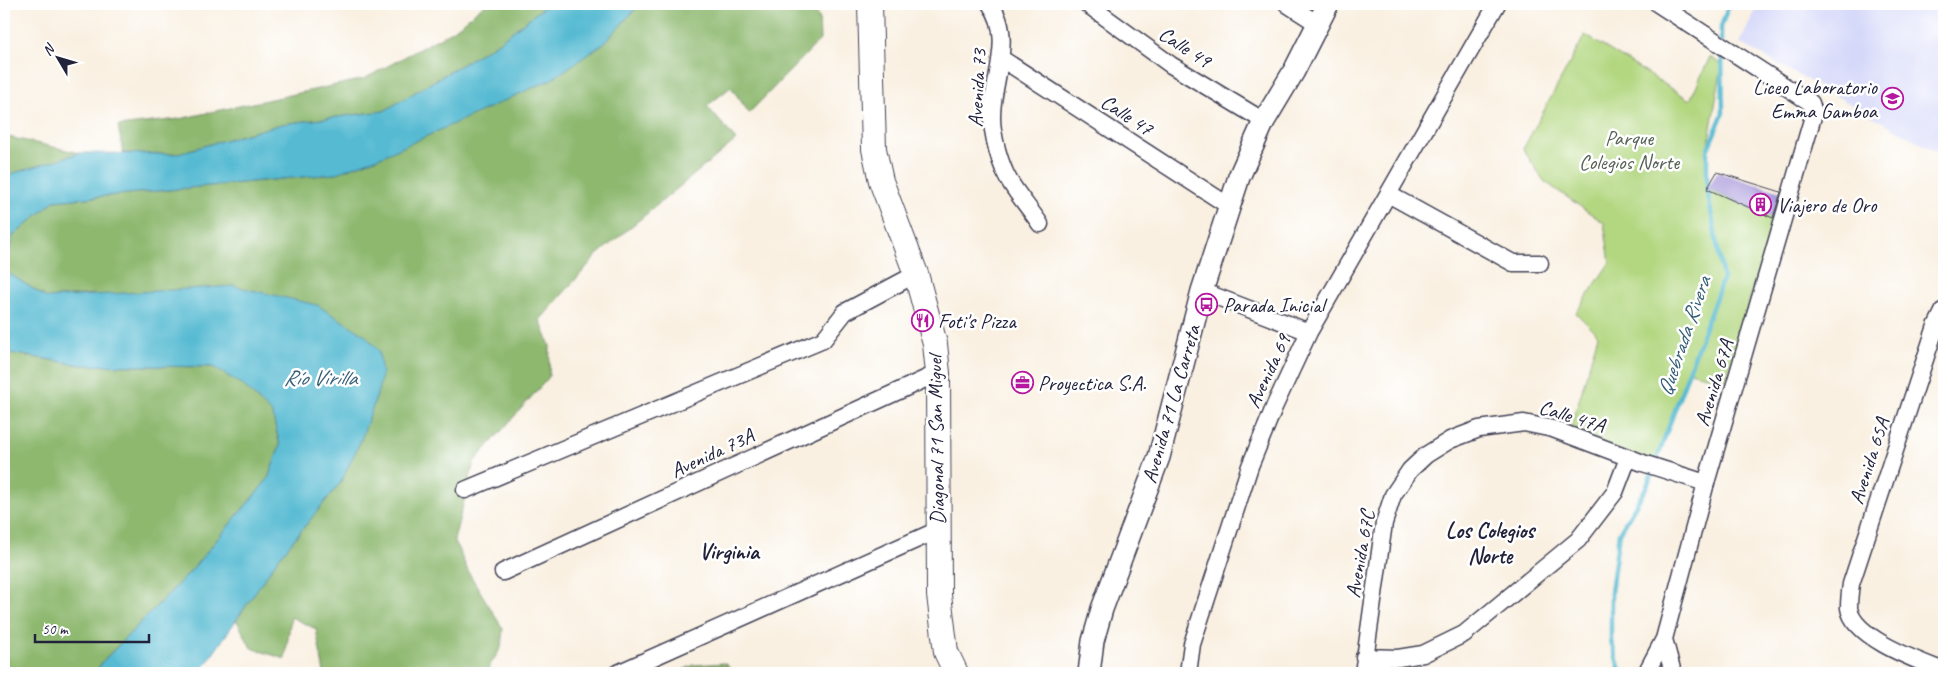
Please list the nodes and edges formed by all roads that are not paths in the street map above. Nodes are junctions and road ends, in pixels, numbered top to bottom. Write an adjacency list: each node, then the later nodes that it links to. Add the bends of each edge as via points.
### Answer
1 (870, 4): 15 (main road, Diagonal 71 San Miguel, via 874,149 882,181)
2 (990, 4): 9 (street, Avenida 73, via 1000,33)
3 (1087, 4): 10 (street, Calle 49, via 1171,65)
4 (1287, 4): 8 (street)
5 (1328, 4): 8 (street, Avenida 71 La Carreta)
6 (1497, 4): 11 (street, Avenida 69)
7 (1658, 4): 22 (street, Avenida 67A, via 1811,103 1814,113)
8 (1318, 24): 10 (street, Avenida 71 La Carreta)
9 (1002, 59): 12 (street, Calle 47); 13 (street, Avenida 73, via 994,81 993,128 1004,172)
10 (1264, 121): 12 (street, Avenida 71 La Carreta)
11 (1388, 194): 14 (street, via 1513,263); 18 (street, Avenida 69)
12 (1229, 206): 16 (street, Avenida 71 La Carreta)
13 (1040, 224)
14 (1540, 263)
15 (916, 274): 19 (main road, Diagonal 71 San Miguel, via 935,344); 23 (street, via 845,312 823,340)
16 (1202, 291): 18 (street); 31 (street, Avenida 71 La Carreta, via 1168,429 1102,609)
17 (1944, 310): 28 (street, Avenida 65A, via 1851,584 1849,609 1858,626 1886,645)
18 (1309, 332): 32 (street, Avenida 69, via 1250,466 1192,644)
19 (938, 373): 24 (main road, Diagonal 71 San Miguel); 25 (street, Avenida 73A)
20 (1426, 455): 21 (street, Calle 47A, via 1450,440 1479,429 1524,423 1553,429); 27 (street, Avenida 67C, via 1410,470 1393,495 1384,524)
21 (1635, 461): 22 (street, Calle 47A); 27 (street, via 1578,540 1464,634 1423,654)
22 (1706, 483): 26 (street, Avenida 67A)
23 (465, 490)
24 (938, 530): 29 (street); 30 (main road, Diagonal 71 San Miguel, via 942,628 946,652)
25 (503, 572)
26 (1664, 638): 33 (street, Avenida 67A); 34 (street)
27 (1364, 665)
28 (1944, 671)
29 (618, 673)
30 (956, 673)
31 (1089, 673)
32 (1188, 673)
33 (1646, 673)
34 (1673, 673)

